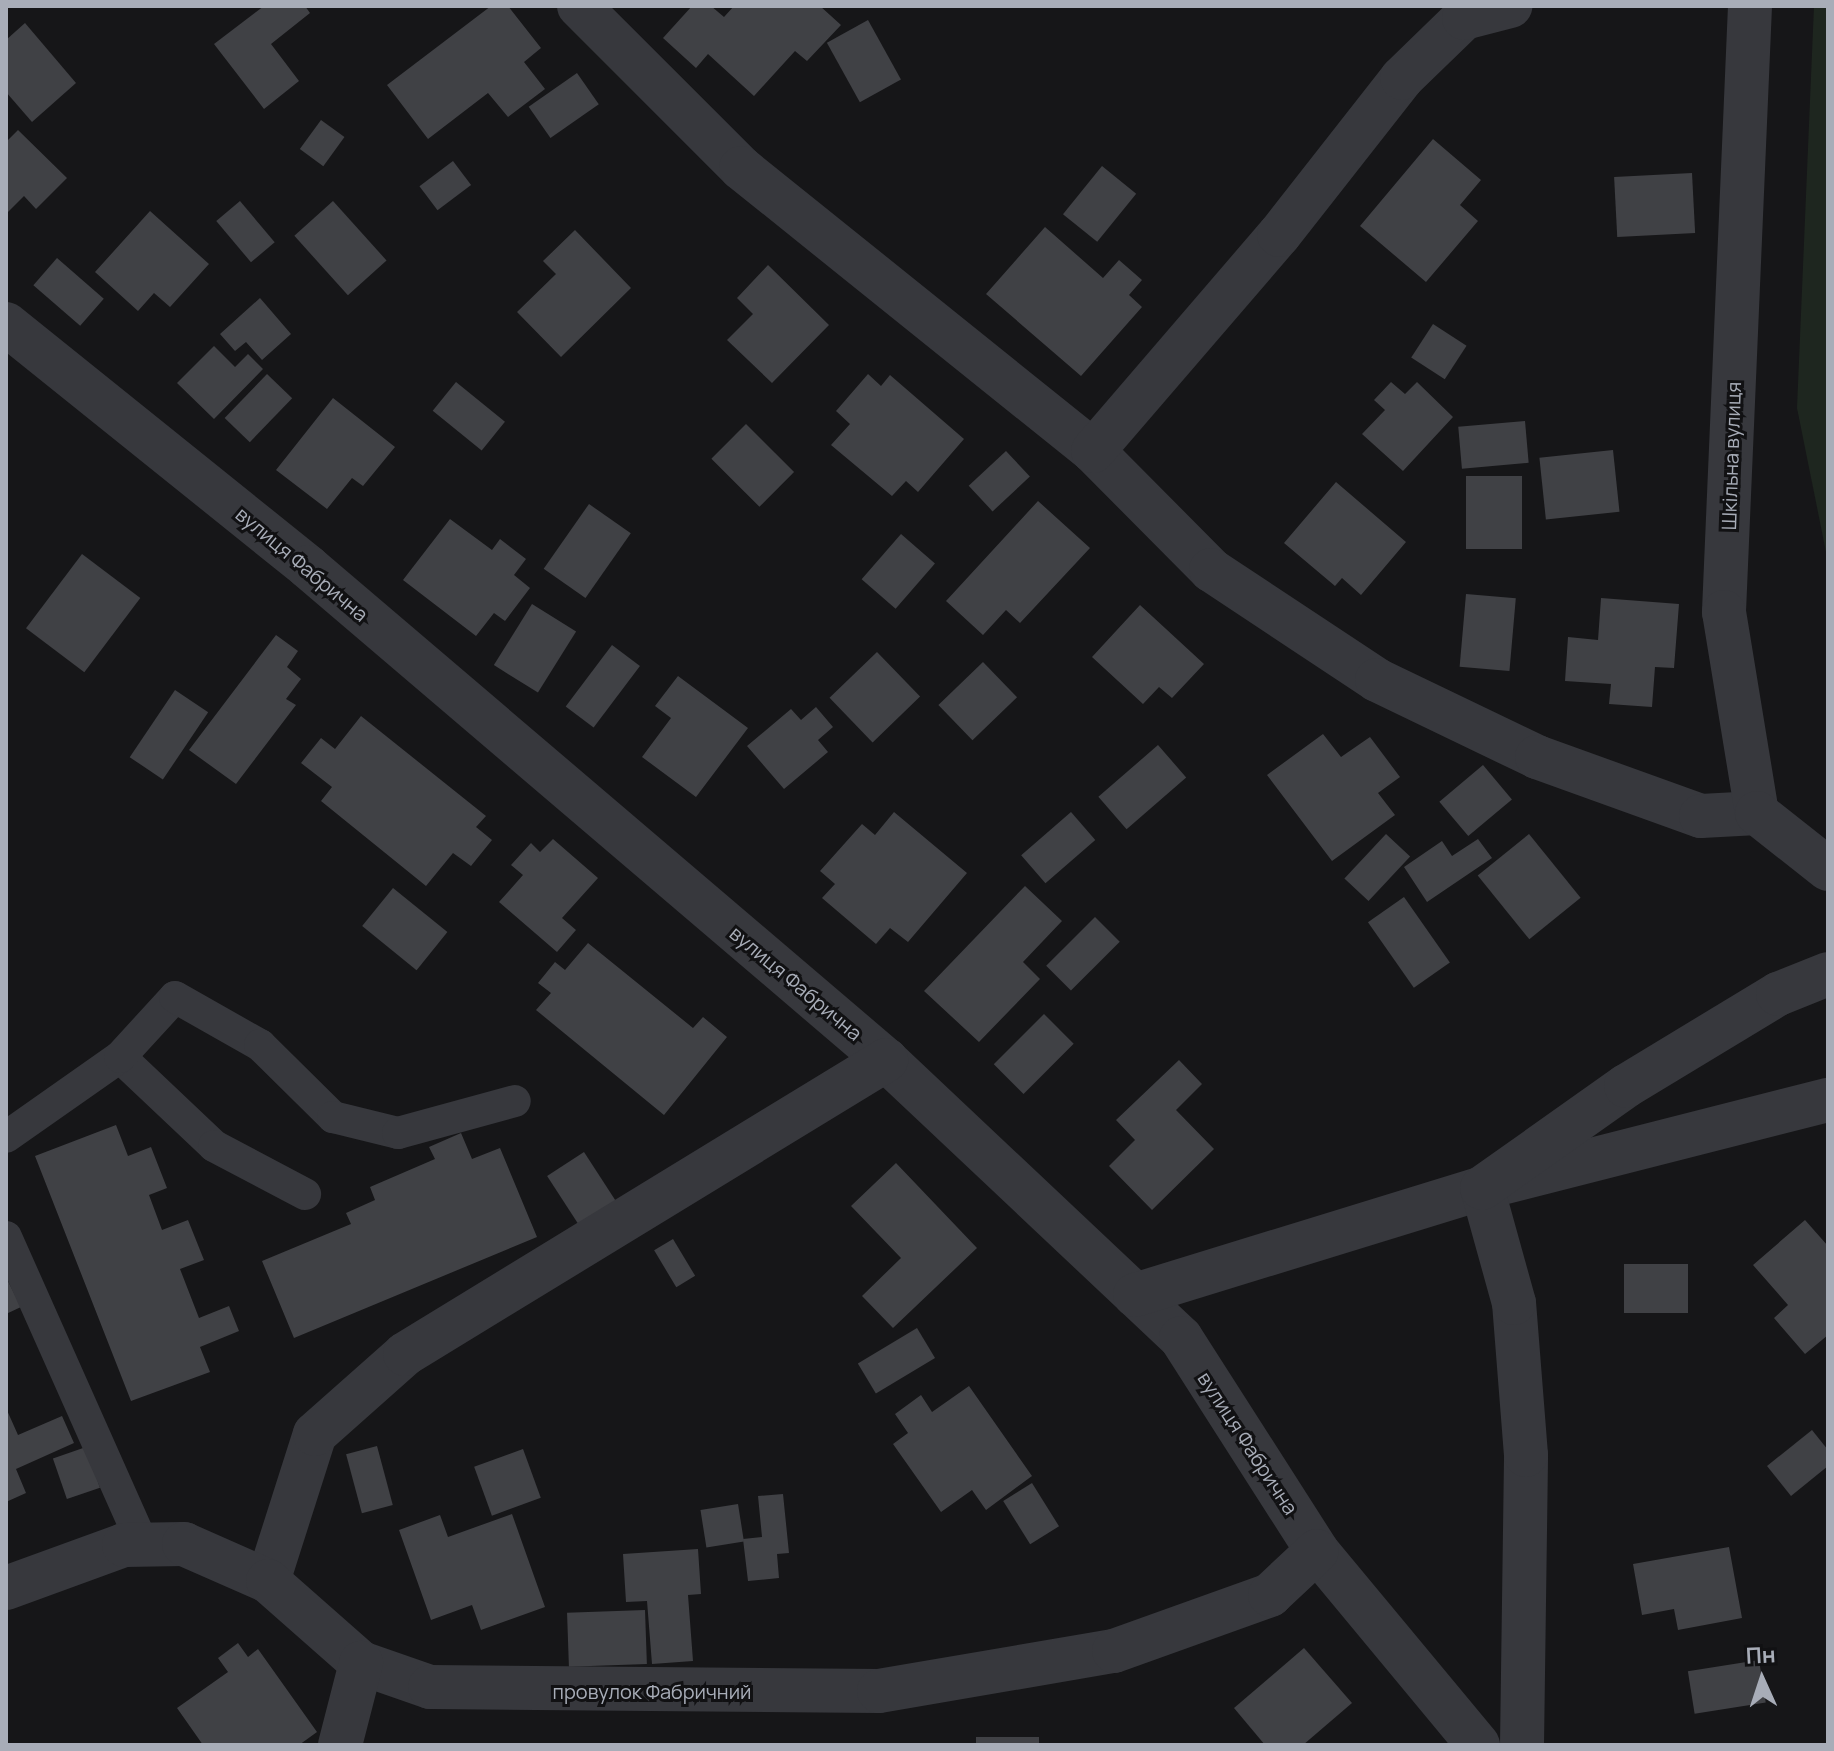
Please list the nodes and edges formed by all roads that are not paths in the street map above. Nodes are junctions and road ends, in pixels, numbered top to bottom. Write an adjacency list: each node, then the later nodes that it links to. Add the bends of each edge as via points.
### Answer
1 (1510, 6): 5 (street, via 1464,18 1402,78 1279,235)
2 (1750, 6): 6 (street, Шкільна вулиця, via 1724,612)
3 (596, 12): 5 (street, via 741,168)
4 (13, 346): 10 (street, вулиця Фабрична, via 308,567)
5 (1093, 451): 6 (street, via 1211,570 1377,680 1537,757 1701,816)
6 (1757, 813): 7 (street)
7 (1828, 869)
8 (1828, 974): 14 (street, via 1778,994 1626,1086)
9 (120, 1057): 12 (lane, via 175,997 260,1045 333,1117 398,1133); 13 (lane); 15 (lane, via 214,1146)
10 (886, 1060): 17 (street, вулиця Фабрична); 20 (street, via 405,1354 315,1434)
11 (1828, 1100): 14 (street)
12 (515, 1101)
13 (6, 1137)
14 (1482, 1188): 17 (street); 25 (street, via 1514,1303 1526,1455)
15 (305, 1194)
16 (6, 1237): 18 (lane)
17 (1135, 1295): 19 (street, вулиця Фабрична, via 1181,1338)
18 (143, 1545): 20 (street, провулок Фабричний, via 184,1544); 21 (street, провулок Фабричний, via 124,1545)
19 (1317, 1551): 22 (street, провулок Фабричний, via 1270,1595 1114,1651 879,1691 430,1687); 24 (street, вулиця Фабрична)
20 (268, 1581): 22 (street, провулок Фабричний)
21 (6, 1588)
22 (361, 1663): 23 (street)
23 (340, 1745)
24 (1478, 1745)
25 (1522, 1745)

